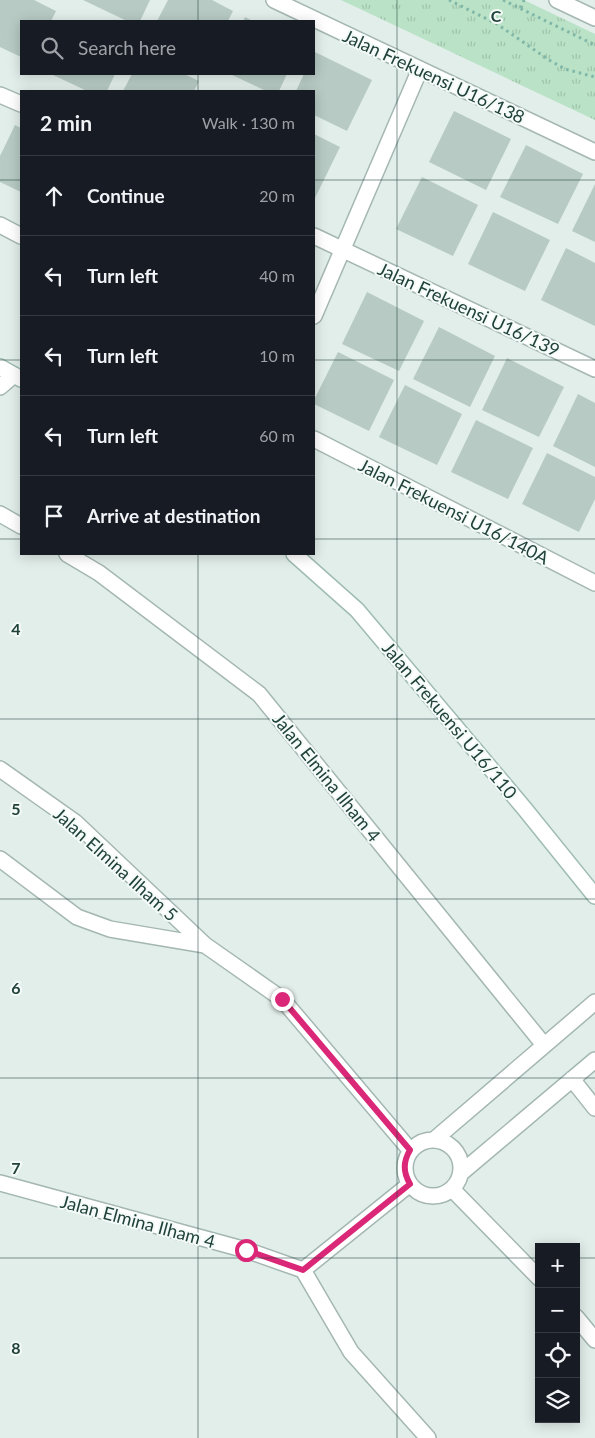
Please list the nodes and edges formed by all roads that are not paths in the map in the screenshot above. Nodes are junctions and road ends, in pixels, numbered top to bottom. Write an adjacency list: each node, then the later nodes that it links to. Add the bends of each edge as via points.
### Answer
1 (274, 0): 4 (street, Jalan Frekuensi U16/138)
2 (557, 0): 3 (street)
3 (595, 18)
4 (420, 69): 7 (street, Jalan Frekuensi U16/138); 11 (street)
5 (0, 95): 6 (street)
6 (20, 104)
7 (595, 152)
8 (0, 225): 9 (street)
9 (20, 235)
10 (315, 236): 11 (street, Jalan Frekuensi U16/139)
11 (343, 249): 12 (street); 14 (street, Jalan Frekuensi U16/139)
12 (315, 314)
13 (0, 367): 15 (street)
14 (595, 369)
15 (18, 377): 16 (street)
16 (0, 387)
17 (315, 440): 22 (street, Jalan Frekuensi U16/140A)
18 (0, 514): 19 (street)
19 (20, 525)
20 (69, 555): 28 (street, Jalan Elmina Ilham 4, via 99,573 259,694)
21 (295, 555): 25 (street, Jalan Frekuensi U16/110, via 357,610)
22 (595, 583)
23 (0, 769): 26 (street, Jalan Elmina Ilham 5, via 75,822)
24 (0, 859): 26 (street, Jalan Elmina Ilham 5, via 77,917 110,929)
25 (595, 896)
26 (205, 945): 33 (street, Jalan Elmina Ilham 5, via 282,999)
27 (595, 1002): 28 (street)
28 (544, 1045): 32 (street)
29 (595, 1060): 30 (street)
30 (572, 1079): 31 (street); 34 (street)
31 (595, 1108)
32 (435, 1139): 33 (street, via 417,1143); 34 (street, via 444,1141 458,1154)
33 (410, 1150): 36 (street, via 404,1167)
34 (461, 1173): 37 (street)
35 (0, 1183): 38 (street, Jalan Elmina Ilham 4, via 246,1250)
36 (410, 1184): 37 (street, via 425,1195 444,1194); 38 (street)
37 (452, 1189): 39 (street)
38 (303, 1270): 42 (street, via 351,1352)
39 (535, 1274)
40 (580, 1323): 41 (street)
41 (595, 1340)
42 (428, 1438)

